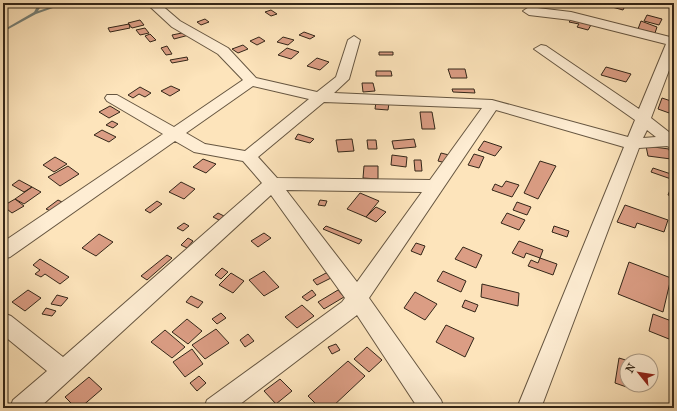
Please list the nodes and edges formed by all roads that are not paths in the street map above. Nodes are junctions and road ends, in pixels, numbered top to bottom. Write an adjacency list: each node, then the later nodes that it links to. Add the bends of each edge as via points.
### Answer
1 (152, 3): 6 (street, via 176,24 223,51)
2 (529, 11): 4 (street, via 571,16)
3 (354, 40): 7 (street, via 342,79)
4 (674, 41): 10 (street)
5 (541, 49): 10 (street)
6 (250, 81): 7 (street); 11 (street)
7 (319, 97): 9 (street); 14 (street)
8 (112, 98): 11 (street)
9 (492, 104): 13 (street); 16 (street)
10 (643, 119): 12 (street); 13 (street)
11 (175, 133): 14 (street, via 200,148); 17 (street)
12 (672, 142): 13 (street)
13 (633, 144): 24 (street)
14 (248, 157): 15 (street)
15 (272, 184): 16 (street); 18 (street); 20 (street)
16 (435, 186): 18 (street)
17 (3, 252)
18 (357, 298): 22 (street, via 350,308); 23 (street)
19 (3, 322): 20 (street)
20 (64, 371): 21 (street)
21 (22, 408)
22 (216, 408)
23 (432, 408)
24 (529, 408)

